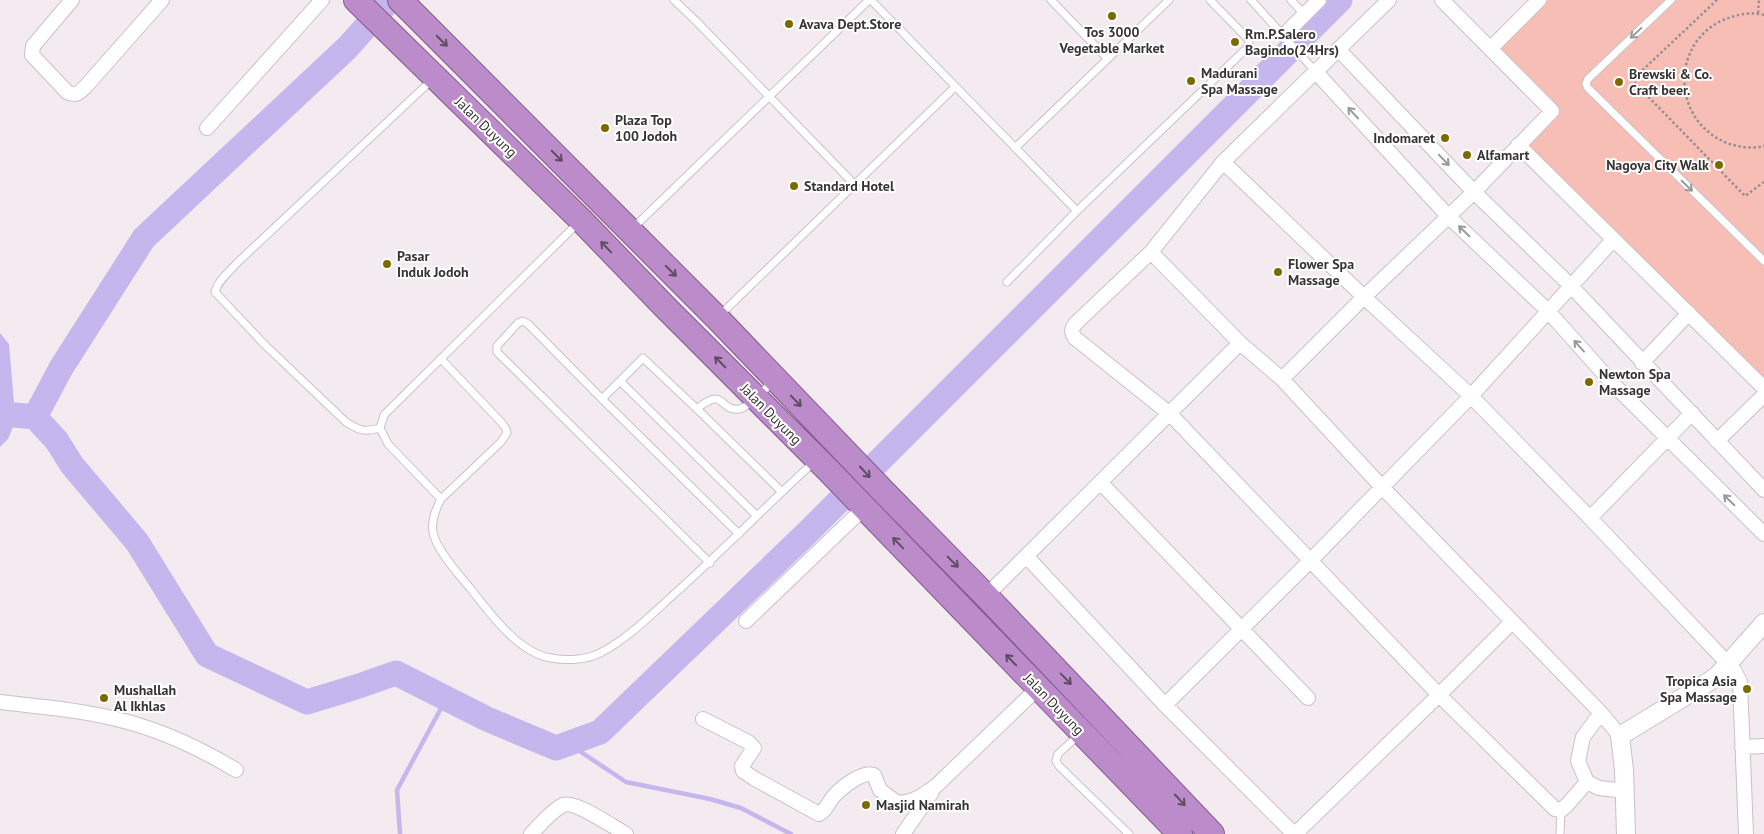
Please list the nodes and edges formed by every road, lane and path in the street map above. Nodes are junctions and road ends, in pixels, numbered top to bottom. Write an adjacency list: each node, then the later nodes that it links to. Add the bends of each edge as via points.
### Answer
1 (72, 0): 2 (street, via 33,46 32,55 73,95 87,86)
2 (162, 0)
3 (322, 0): 33 (street)
4 (357, 0): 28 (highway, Jalan Duyung)
5 (674, 0): 31 (lane)
6 (870, 0): 30 (lane); 31 (lane)
7 (1051, 0): 26 (lane)
8 (1169, 0): 26 (lane)
9 (1210, 0): 41 (lane, via 1249,40 1249,46)
10 (1251, 0): 23 (lane)
11 (1291, 0): 21 (lane)
12 (1319, 0): 21 (street)
13 (1389, 0): 24 (street)
14 (1442, 0): 25 (street)
15 (1539, 0): 25 (street)
16 (1671, 0): 47 (lane, one-way to 47, via 1586,84)
17 (1717, 0): 38 (path, via 1632,80 1745,196)
18 (1759, 0): 20 (path)
19 (403, 3): 29 (highway, Jalan Duyung, one-way to 29)
20 (1758, 13): 22 (path); 35 (path, via 1735,15 1721,21 1697,40 1687,61 1684,84 1689,106 1700,125 1716,139 1736,146)
21 (1305, 15): 23 (street)
22 (1764, 15)
23 (1287, 38): 27 (lane)
24 (1338, 49): 27 (street); 40 (street, one-way to 40)
25 (1490, 49): 34 (street, via 1552,111)
26 (1107, 58): 36 (lane)
27 (1312, 67): 37 (street); 42 (street, one-way to 27)
28 (435, 78): 32 (highway, Jalan Duyung); 68 (lane, via 239,261 215,292 346,422 358,430)
29 (487, 86): 32 (highway); 44 (highway, Jalan Duyung, one-way to 44)
30 (956, 87): 36 (lane); 39 (lane)
31 (769, 96): 39 (lane); 44 (lane)
32 (465, 106): 43 (highway, Jalan Duyung)
33 (207, 128)
34 (1518, 145): 40 (street); 45 (street)
35 (1764, 146)
36 (1015, 148): 41 (lane)
37 (1223, 162): 46 (street); 50 (street)
38 (1764, 182)
39 (855, 184): 53 (lane)
40 (1474, 192): 42 (street); 49 (street)
41 (1076, 211): 48 (lane)
42 (1448, 216): 50 (street); 51 (street, one-way to 42)
43 (581, 220): 55 (lane); 63 (highway, Jalan Duyung, one-way to 43)
44 (631, 230): 53 (highway, Jalan Duyung, one-way to 53)
45 (1613, 240): 49 (street); 52 (street)
46 (1151, 252): 54 (street); 67 (street, via 1076,323 1072,333)
47 (1764, 261)
48 (1007, 282)
49 (1570, 285): 51 (street); 56 (street)
50 (1364, 297): 58 (street); 62 (street)
51 (1548, 311): 62 (street); 69 (street, one-way to 51)
52 (1689, 313): 56 (street); 60 (street)
53 (717, 318): 57 (highway, Jalan Duyung)
54 (1240, 343): 58 (street); 67 (street)
55 (441, 359): 68 (lane, via 384,415); 76 (lane, via 501,422 507,433)
56 (1642, 362): 66 (street)
57 (775, 379): 63 (lane); 85 (highway, Jalan Duyung, one-way to 85)
58 (1282, 380): 73 (street)
59 (620, 382): 64 (lane); 65 (lane, via 644,358); 78 (lane)
60 (1764, 388)
61 (1764, 395): 70 (street)
62 (1471, 396): 73 (street); 79 (street)
63 (755, 398): 65 (lane, via 738,410 713,398); 71 (highway, Jalan Duyung)
64 (602, 399): 80 (lane); 84 (lane, via 523,321 497,346 497,352)
65 (697, 409): 75 (lane)
66 (1692, 413): 69 (street); 70 (street)
67 (1170, 414): 72 (street); 83 (street)
68 (380, 428): 76 (lane, via 388,444)
69 (1667, 438): 79 (street); 81 (street, one-way to 69)
70 (1717, 441): 74 (street)
71 (823, 465): 75 (lane); 77 (highway, Jalan Duyung)
72 (1100, 482): 82 (street); 89 (street)
73 (1381, 486): 83 (street); 87 (street)
74 (1764, 490)
75 (782, 492): 78 (lane)
76 (441, 499): 84 (lane, via 432,530 452,565 502,627 535,653 550,658 574,659 598,654 626,637)
77 (862, 505): 86 (street); 91 (highway, Jalan Duyung, one-way to 77)
78 (757, 516): 80 (lane)
79 (1590, 518): 90 (street)
80 (739, 534): 84 (lane)
81 (1764, 534)
82 (1026, 557): 85 (street); 95 (street)
83 (1311, 560): 89 (street); 92 (street)
84 (710, 563)
85 (986, 596): 102 (highway, Jalan Duyung, one-way to 102)
86 (746, 621)
87 (1512, 622): 92 (street); 96 (street)
88 (1764, 623): 90 (street)
89 (1242, 628): 93 (street); 95 (street)
90 (1728, 663): 99 (street, via 1710,681); 101 (street, via 1740,682)
91 (1038, 688): 98 (highway, Jalan Duyung); 106 (street)
92 (1439, 695): 108 (street, via 1551,806); 115 (street)
93 (1308, 698)
94 (0, 702): 103 (street, via 124,720 210,754)
95 (1165, 705): 115 (street)
96 (1600, 712): 99 (street); 104 (street, via 1583,737 1578,760)
97 (703, 719): 106 (street, via 754,748 742,766 744,772 816,813 822,813 832,797 856,778 867,774 874,775 880,790 900,803 910,802)
98 (1082, 732): 105 (highway, Jalan Duyung); 112 (lane, via 1058,754 1056,761)
99 (1620, 736): 107 (street)
100 (1764, 746): 101 (street)
101 (1742, 747): 118 (street)
102 (1148, 766): 105 (highway); 114 (highway, Jalan Duyung, one-way to 114)
103 (236, 770)
104 (1587, 782): 107 (street, via 1599,788); 108 (street)
105 (1130, 783): 113 (highway, Jalan Duyung)
106 (937, 785): 111 (street)
107 (1625, 791): 117 (street)
108 (1561, 810): 116 (lane)
109 (531, 834): 110 (street, via 556,809 570,804)
110 (626, 834)
111 (903, 834)
112 (1129, 834)
113 (1180, 834)
114 (1212, 834)
115 (1295, 834)
116 (1560, 834)
117 (1626, 834)
118 (1746, 834)

